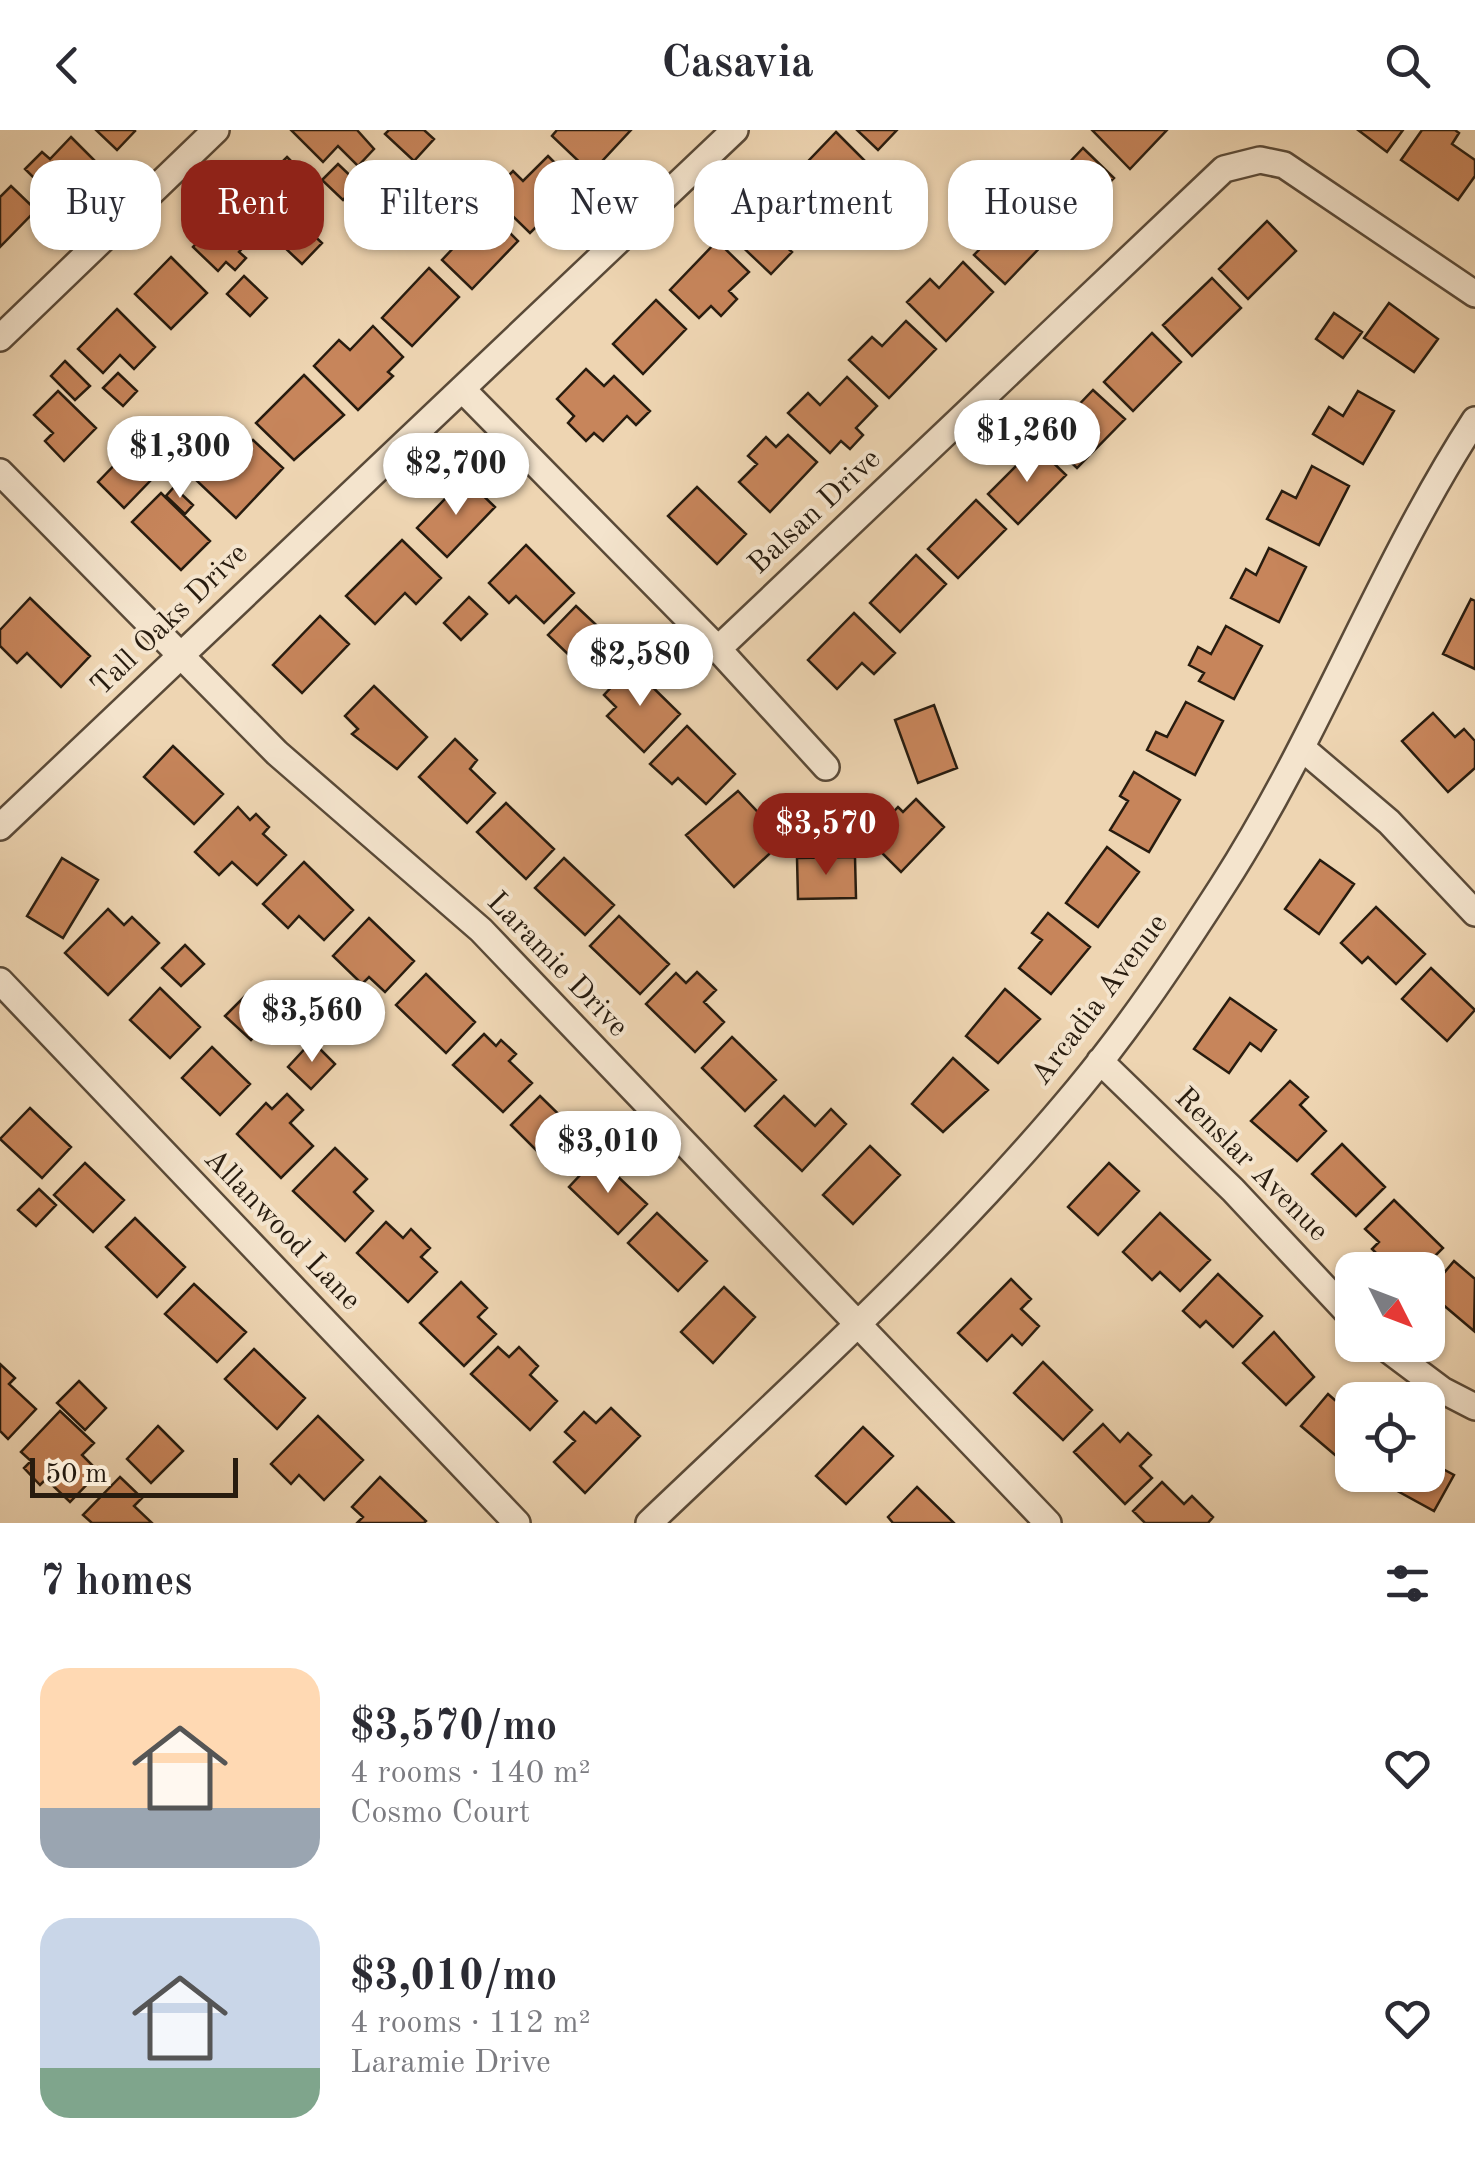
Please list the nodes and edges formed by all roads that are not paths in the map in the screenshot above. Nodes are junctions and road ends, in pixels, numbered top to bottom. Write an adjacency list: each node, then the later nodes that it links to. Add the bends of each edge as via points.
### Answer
1 (216, 130): 4 (street)
2 (735, 130): 5 (street, Tall Oaks Drive)
3 (1475, 294): 8 (street, Balsan Drive, via 1284,165 1260,160 1224,169)
4 (0, 338)
5 (462, 389): 8 (street); 9 (street, Tall Oaks Drive)
6 (1475, 420): 10 (street, Arcadia Avenue, via 1400,548)
7 (0, 472): 9 (street, Laramie Drive)
8 (718, 649): 11 (street)
9 (178, 656): 12 (street, Tall Oaks Drive); 17 (street, Laramie Drive, via 277,753 481,930)
10 (1302, 748): 13 (street, via 1389,822); 15 (street, Arcadia Avenue, via 1217,895)
11 (826, 767)
12 (0, 828)
13 (1475, 913)
14 (0, 981): 20 (street, Allanwood Lane)
15 (1100, 1060): 16 (street, Renslar Avenue); 17 (street, Arcadia Avenue, via 986,1193)
16 (1335, 1299)
17 (857, 1323): 21 (street, Arcadia Avenue); 22 (street, Laramie Drive)
18 (1405, 1362): 19 (street)
19 (1475, 1408)
20 (517, 1523)
21 (648, 1523)
22 (1048, 1523)

